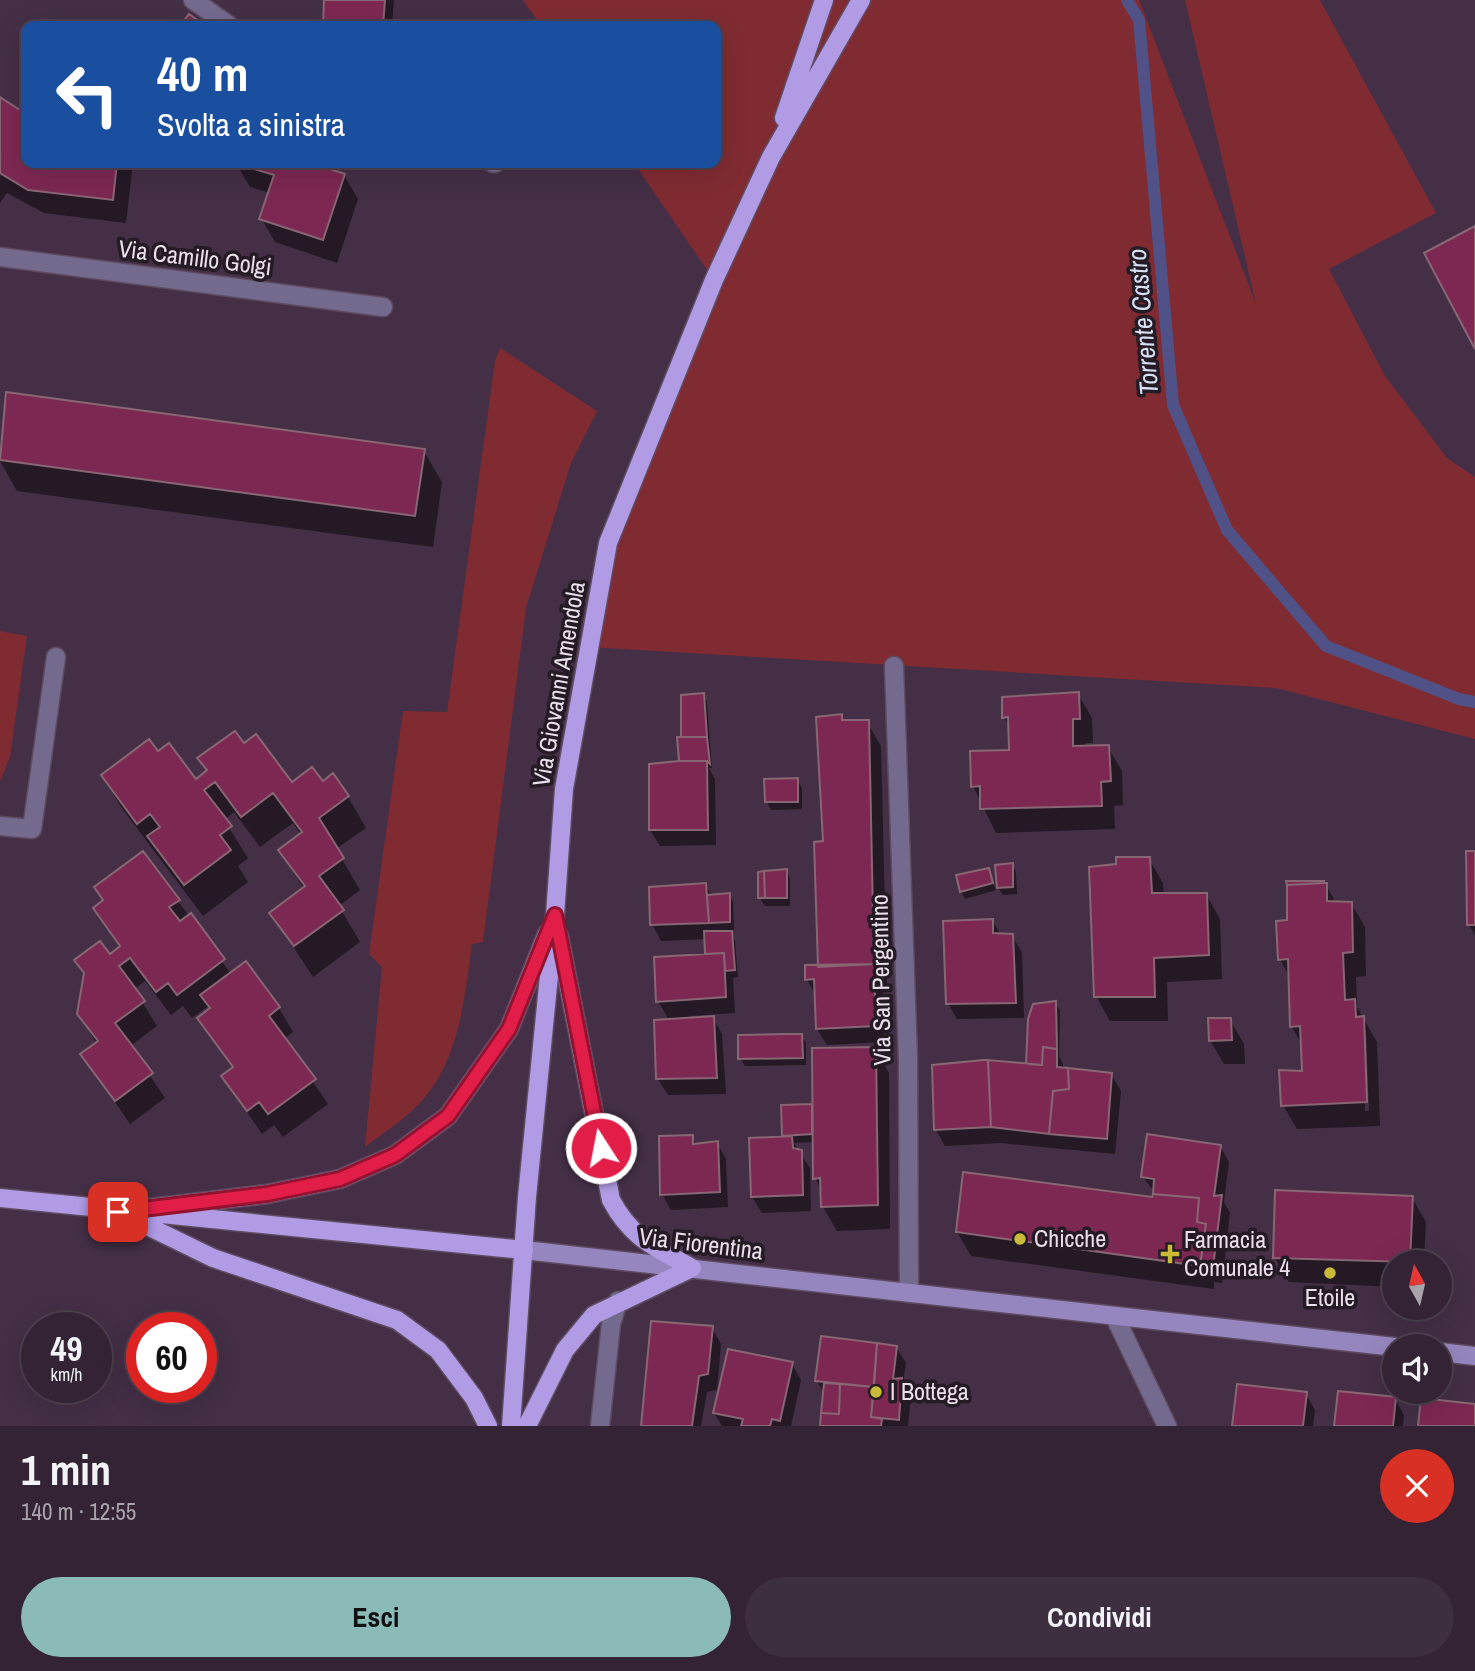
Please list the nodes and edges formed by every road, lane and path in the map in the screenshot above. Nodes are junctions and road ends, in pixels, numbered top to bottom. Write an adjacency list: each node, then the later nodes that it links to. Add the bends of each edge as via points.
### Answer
1 (193, 0): 4 (street)
2 (824, 0): 5 (main road, Via Giovanni Amendola)
3 (861, 0): 5 (main road, Via Giovanni Amendola)
4 (223, 21)
5 (771, 157): 11 (main road, Via Giovanni Amendola, via 714,280 608,543 564,789)
6 (0, 257): 7 (street, Via Camillo Golgi)
7 (383, 307)
8 (56, 657): 10 (street, via 32,829)
9 (894, 666): 16 (street, Via San Pergentino, via 908,1059)
10 (0, 827)
11 (555, 915): 13 (main road, via 509,1029 448,1116 395,1155 340,1179 279,1192); 14 (main road, Via Giovanni Amendola); 15 (main road, via 611,1200 636,1237)
12 (0, 1198): 13 (main road, Via Fiorentina)
13 (118, 1212): 14 (main road, Via Fiorentina); 22 (main road, via 213,1258 397,1320 438,1350 474,1398)
14 (524, 1250): 15 (main road, Via Fiorentina); 23 (main road, Via Giovanni Amendola)
15 (692, 1268): 16 (main road, Via Fiorentina); 17 (main road)
16 (909, 1293): 18 (main road, Via Fiorentina)
17 (618, 1301): 24 (main road, via 594,1315 565,1350); 25 (street, via 611,1324)
18 (1115, 1317): 19 (main road, Via Fiorentina); 26 (street)
19 (1382, 1346)
20 (1452, 1353): 21 (main road)
21 (1475, 1356)
22 (488, 1426)
23 (511, 1426)
24 (527, 1426)
25 (600, 1426)
26 (1167, 1426)

